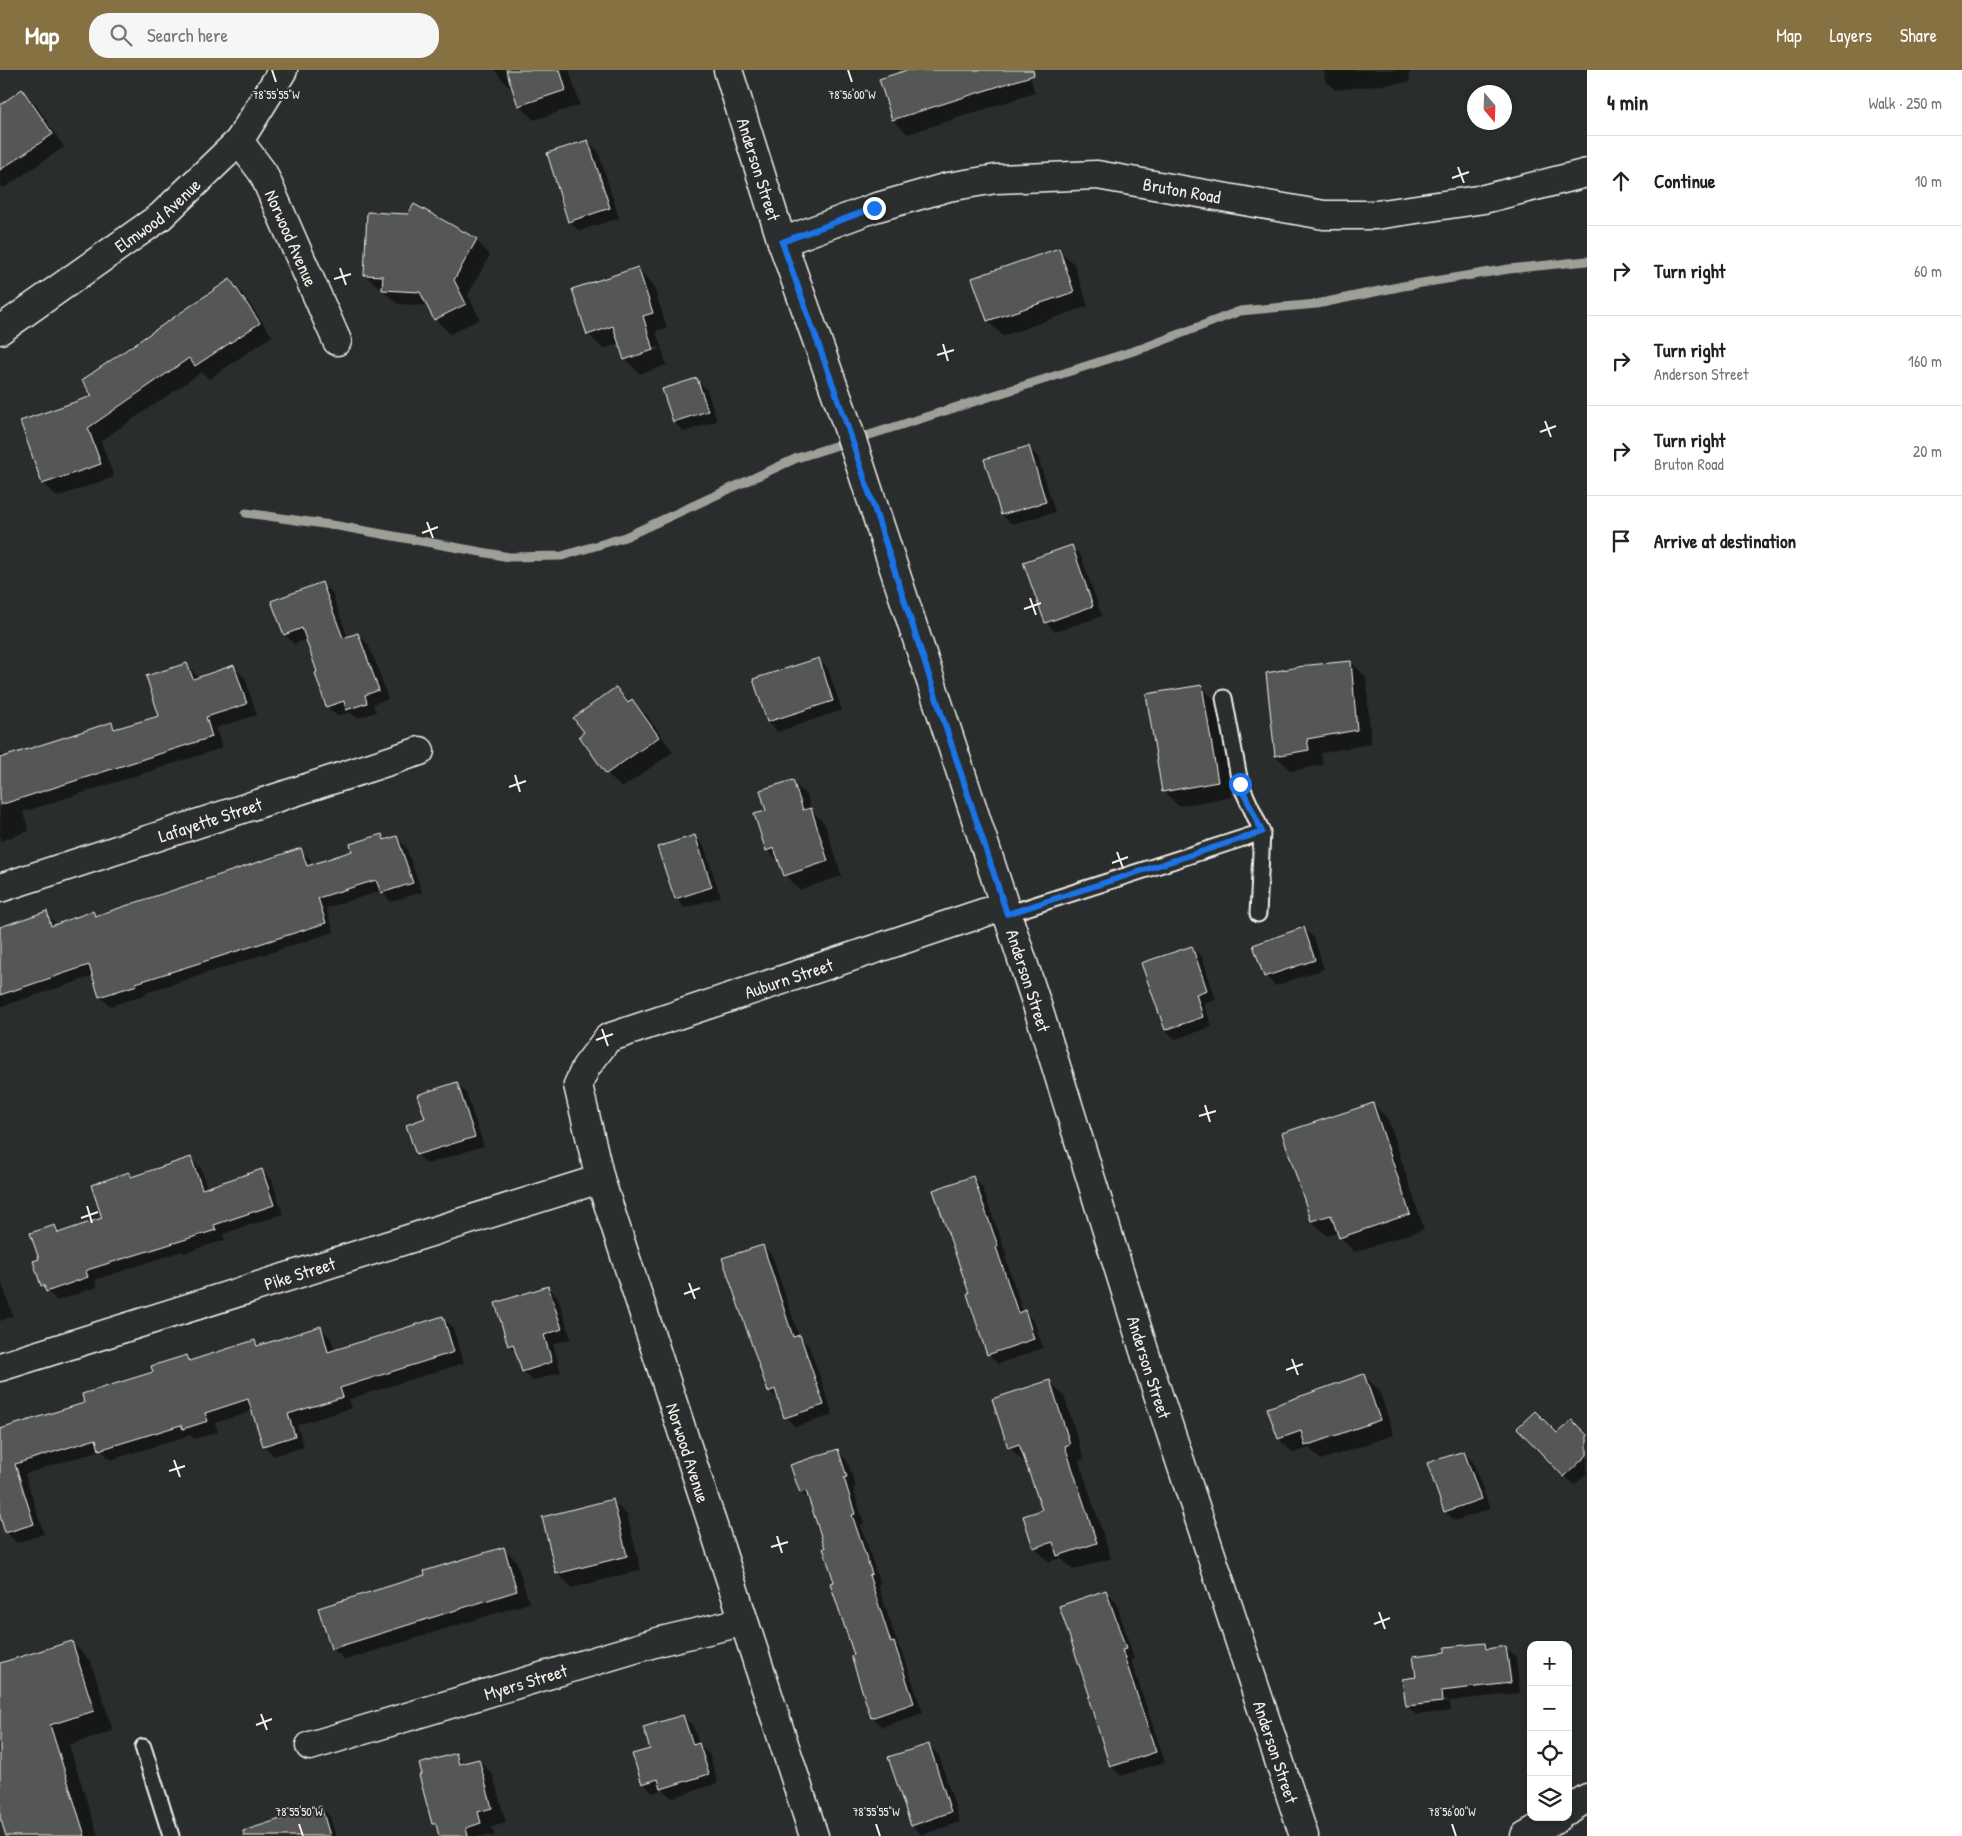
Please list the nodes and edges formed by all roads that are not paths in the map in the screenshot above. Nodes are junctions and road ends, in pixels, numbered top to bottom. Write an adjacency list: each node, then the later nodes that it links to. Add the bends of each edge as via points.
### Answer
1 (283, 70): 3 (street, Elmwood Avenue)
2 (728, 70): 5 (street, Anderson Street)
3 (238, 141): 6 (street, Elmwood Avenue, via 160,217); 7 (street, Norwood Avenue, via 263,173)
4 (1587, 173): 5 (street, Bruton Road, via 1484,199 1376,215 1324,215 1097,176 996,180 948,187 874,208)
5 (782, 242): 12 (street, Anderson Street, via 845,419)
6 (0, 330)
7 (337, 341)
8 (1224, 698): 10 (lane, via 1240,784)
9 (420, 751): 11 (street, Lafayette Street)
10 (1262, 832): 12 (lane); 13 (lane)
11 (0, 888)
12 (1006, 910): 14 (street, Auburn Street, via 608,1038); 25 (street, Anderson Street, via 1151,1373)
13 (1258, 914)
14 (586, 1067): 15 (street, Norwood Avenue, via 578,1085)
15 (600, 1179): 16 (street, Pike Street); 17 (street, Norwood Avenue)
16 (0, 1367)
17 (742, 1622): 18 (street, Myers Street, via 661,1641); 24 (street, Norwood Avenue)
18 (310, 1746)
19 (142, 1747): 23 (lane)
20 (1587, 1798): 21 (street)
21 (1572, 1807)
22 (1551, 1821): 26 (street)
23 (171, 1836)
24 (814, 1836)
25 (1304, 1836)
26 (1526, 1836)

